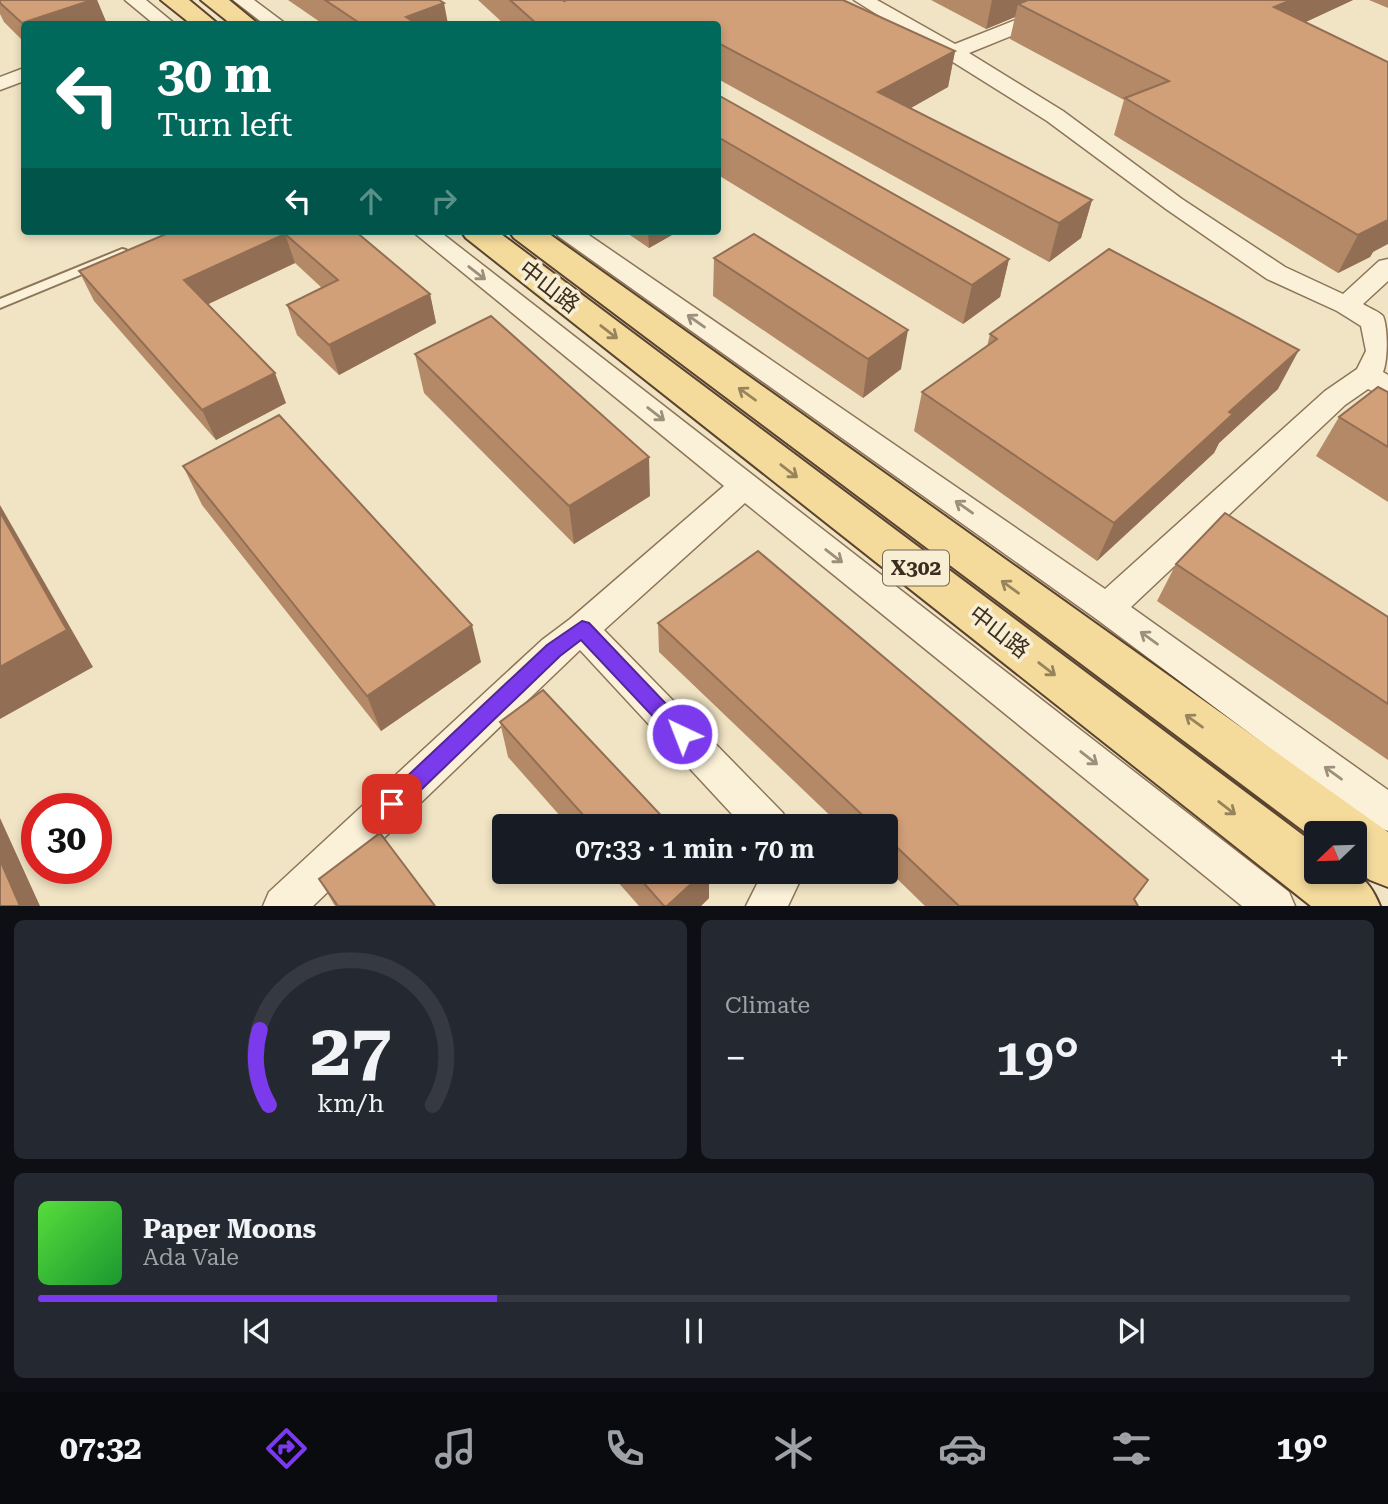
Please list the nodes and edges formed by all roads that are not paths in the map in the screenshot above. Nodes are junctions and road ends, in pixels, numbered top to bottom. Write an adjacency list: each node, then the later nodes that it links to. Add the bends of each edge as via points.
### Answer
1 (134, 0): 6 (street)
2 (213, 0): 8 (main road)
3 (242, 0): 9 (street)
4 (863, 0): 10 (street)
5 (1083, 0): 10 (street)
6 (162, 17): 7 (main road)
7 (187, 21)
8 (242, 21)
9 (272, 21)
10 (954, 52): 20 (street, via 1055,116 1276,273)
11 (21, 75): 12 (street)
12 (0, 84)
13 (429, 235): 22 (street, one-way to 22)
14 (482, 235): 34 (main road, 中山路 / X302, one-way to 34)
15 (530, 235): 27 (main road, 中山路 / X302, one-way to 15)
16 (573, 235): 23 (street, one-way to 16)
17 (138, 247): 19 (lane)
18 (1388, 267): 20 (street)
19 (0, 304)
20 (1346, 305): 21 (street, via 1373,322 1380,351)
21 (1378, 382): 23 (street, via 1335,398)
22 (745, 485): 24 (street); 33 (street, one-way to 33)
23 (1107, 608): 25 (street, one-way to 23)
24 (582, 629): 26 (street); 31 (street, via 554,650)
25 (1388, 813)
26 (758, 814)
27 (1332, 821)
28 (1367, 847): 29 (main road)
29 (1388, 862)
30 (777, 884): 32 (street)
31 (283, 905)
32 (766, 905)
33 (1275, 905)
34 (1354, 905)

